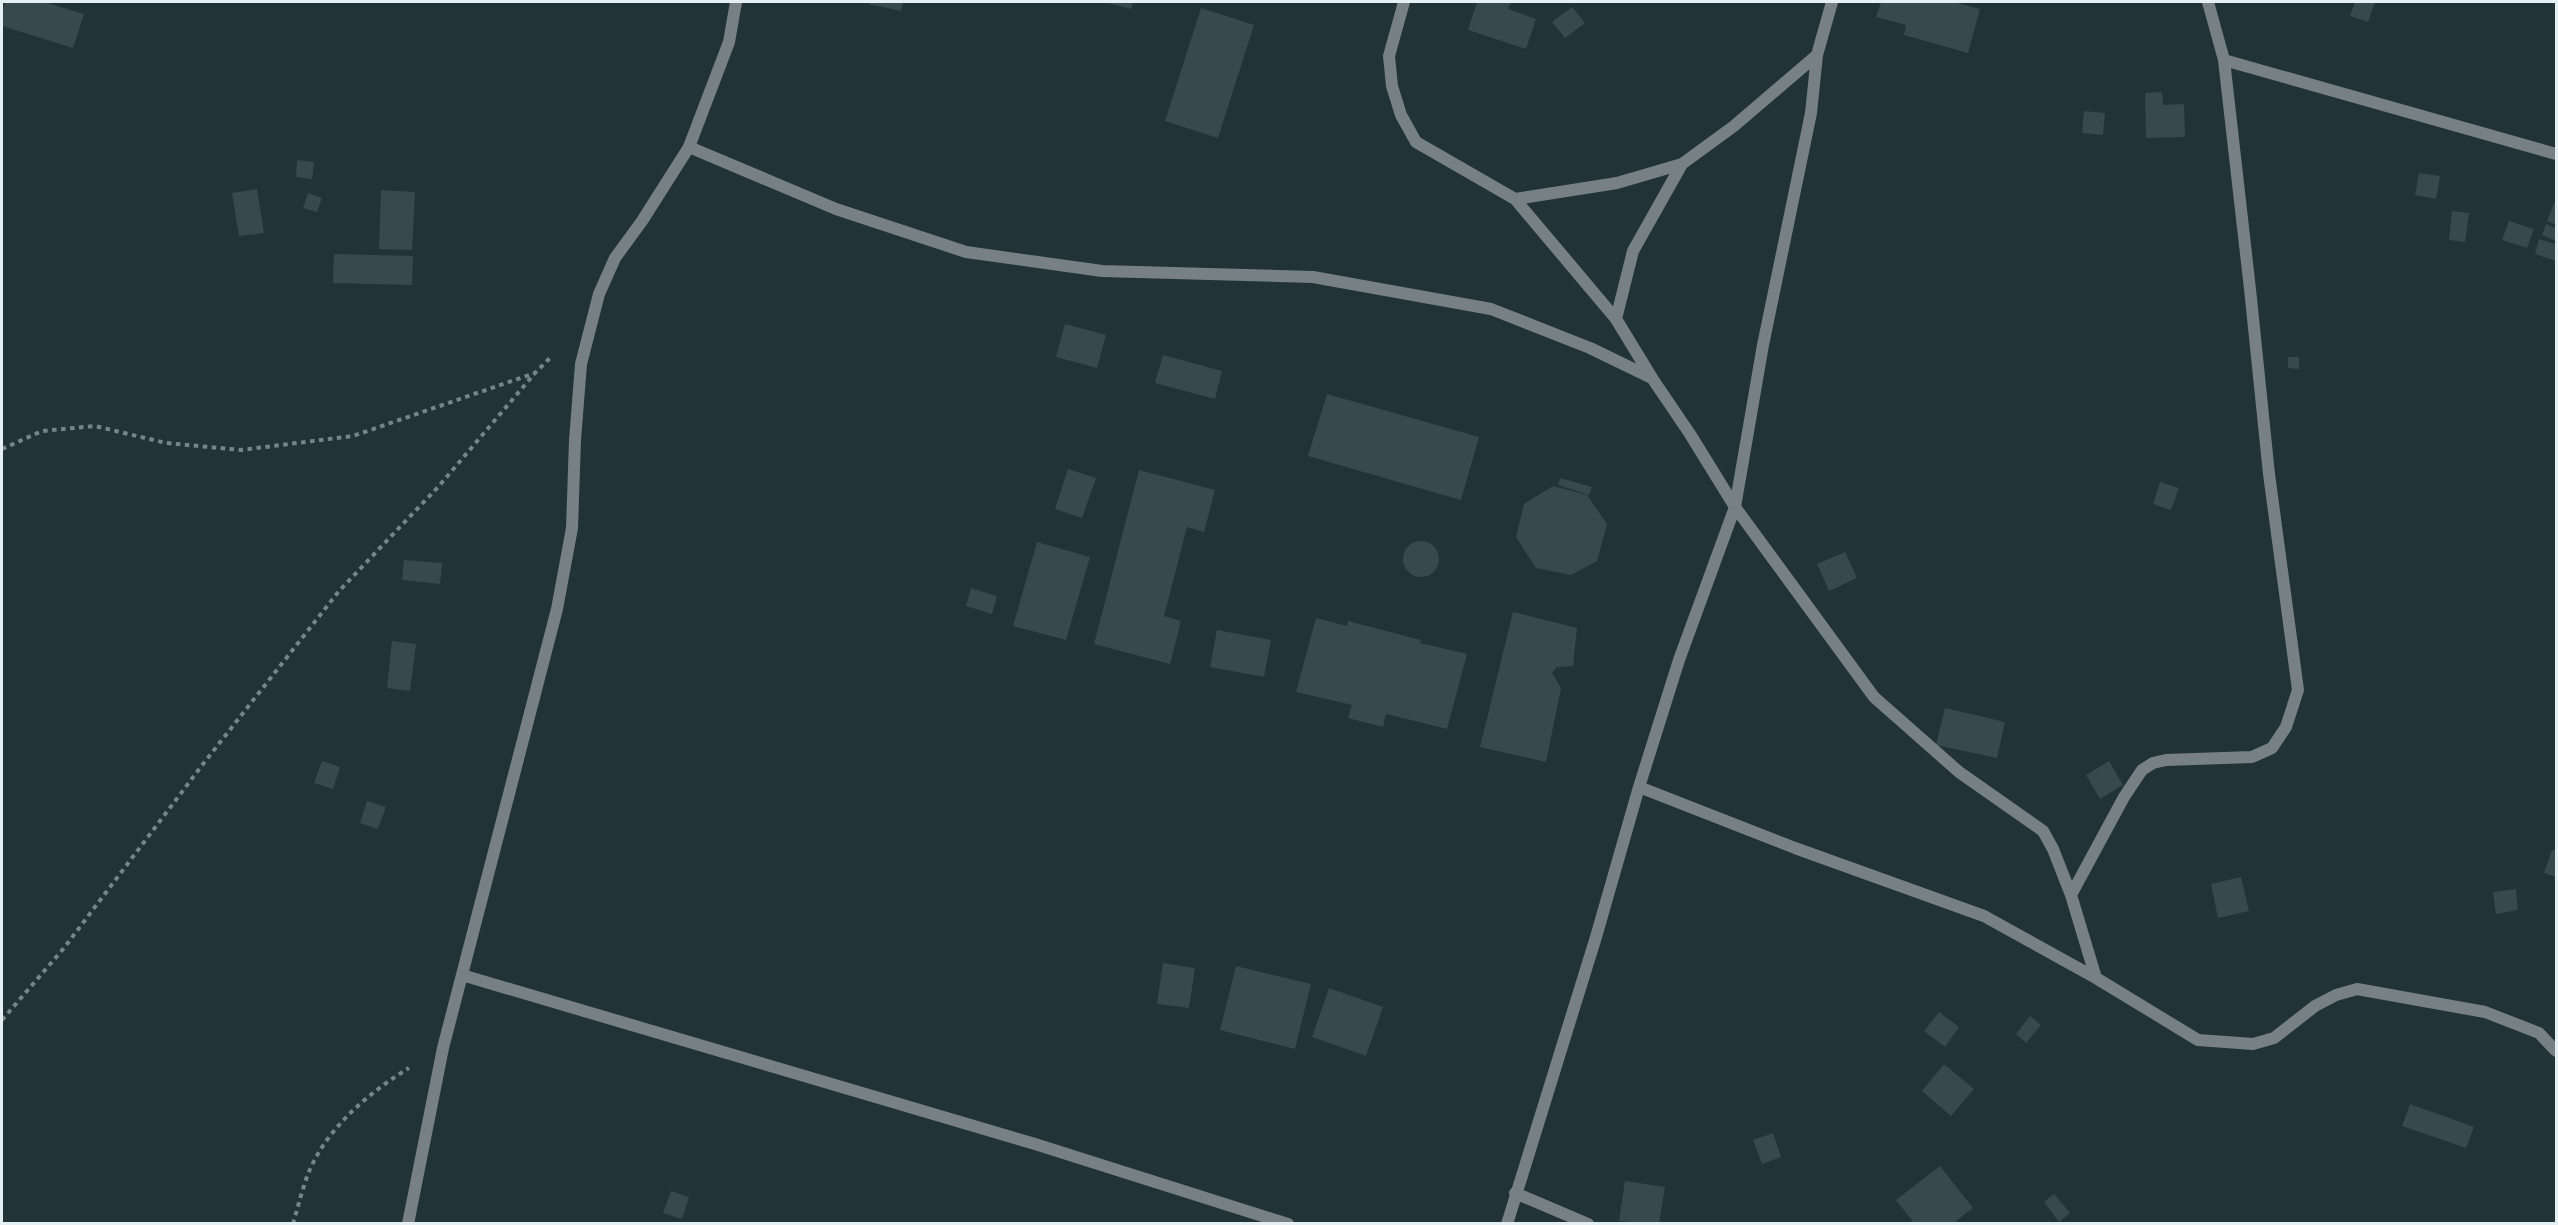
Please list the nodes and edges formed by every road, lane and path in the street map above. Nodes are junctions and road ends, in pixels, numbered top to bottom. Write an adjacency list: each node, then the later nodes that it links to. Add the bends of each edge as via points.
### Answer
1 (736, 2): 7 (street, via 729,42)
2 (1404, 2): 10 (street, via 1389,56 1392,86 1401,115 1416,142)
3 (1832, 2): 5 (street)
4 (2208, 2): 6 (street)
5 (1817, 55): 9 (street, via 1734,126); 16 (street, via 1811,113 1763,345)
6 (2224, 60): 8 (street); 18 (street, via 2268,474 2298,690 2286,727 2272,748 2252,757 2166,760 2142,770)
7 (689, 147): 11 (street, via 615,258); 14 (street, via 836,209 966,252 1102,271 1313,277 1491,309 1590,348)
8 (2556, 154)
9 (1682, 164): 10 (street, via 1617,183); 12 (street, via 1633,251)
10 (1515, 199): 12 (street)
11 (594, 316): 13 (path); 19 (street, via 581,364 572,528 557,609)
12 (1616, 319): 14 (street)
13 (535, 373): 15 (path, via 353,436 241,450 166,443 95,426 42,431); 21 (path, via 439,486 339,591 64,948)
14 (1652, 378): 16 (street)
15 (2, 449)
16 (1735, 507): 17 (street, via 1679,660); 18 (street, via 1874,697 1959,772 2043,831)
17 (1639, 787): 20 (street, via 1984,916); 24 (street)
18 (2071, 895): 20 (street)
19 (462, 975): 22 (street); 27 (street, via 1024,1141)
20 (2096, 978): 23 (street, via 2198,1040 2253,1044 2274,1038 2315,1006 2357,989 2485,1012 2539,1033)
21 (2, 1020)
22 (443, 1048): 25 (path, via 378,1087 331,1134 308,1173); 26 (street)
23 (2556, 1051)
24 (1515, 1193): 28 (street); 29 (street)
25 (293, 1224)
26 (408, 1224)
27 (1288, 1224)
28 (1507, 1224)
29 (1588, 1224)

